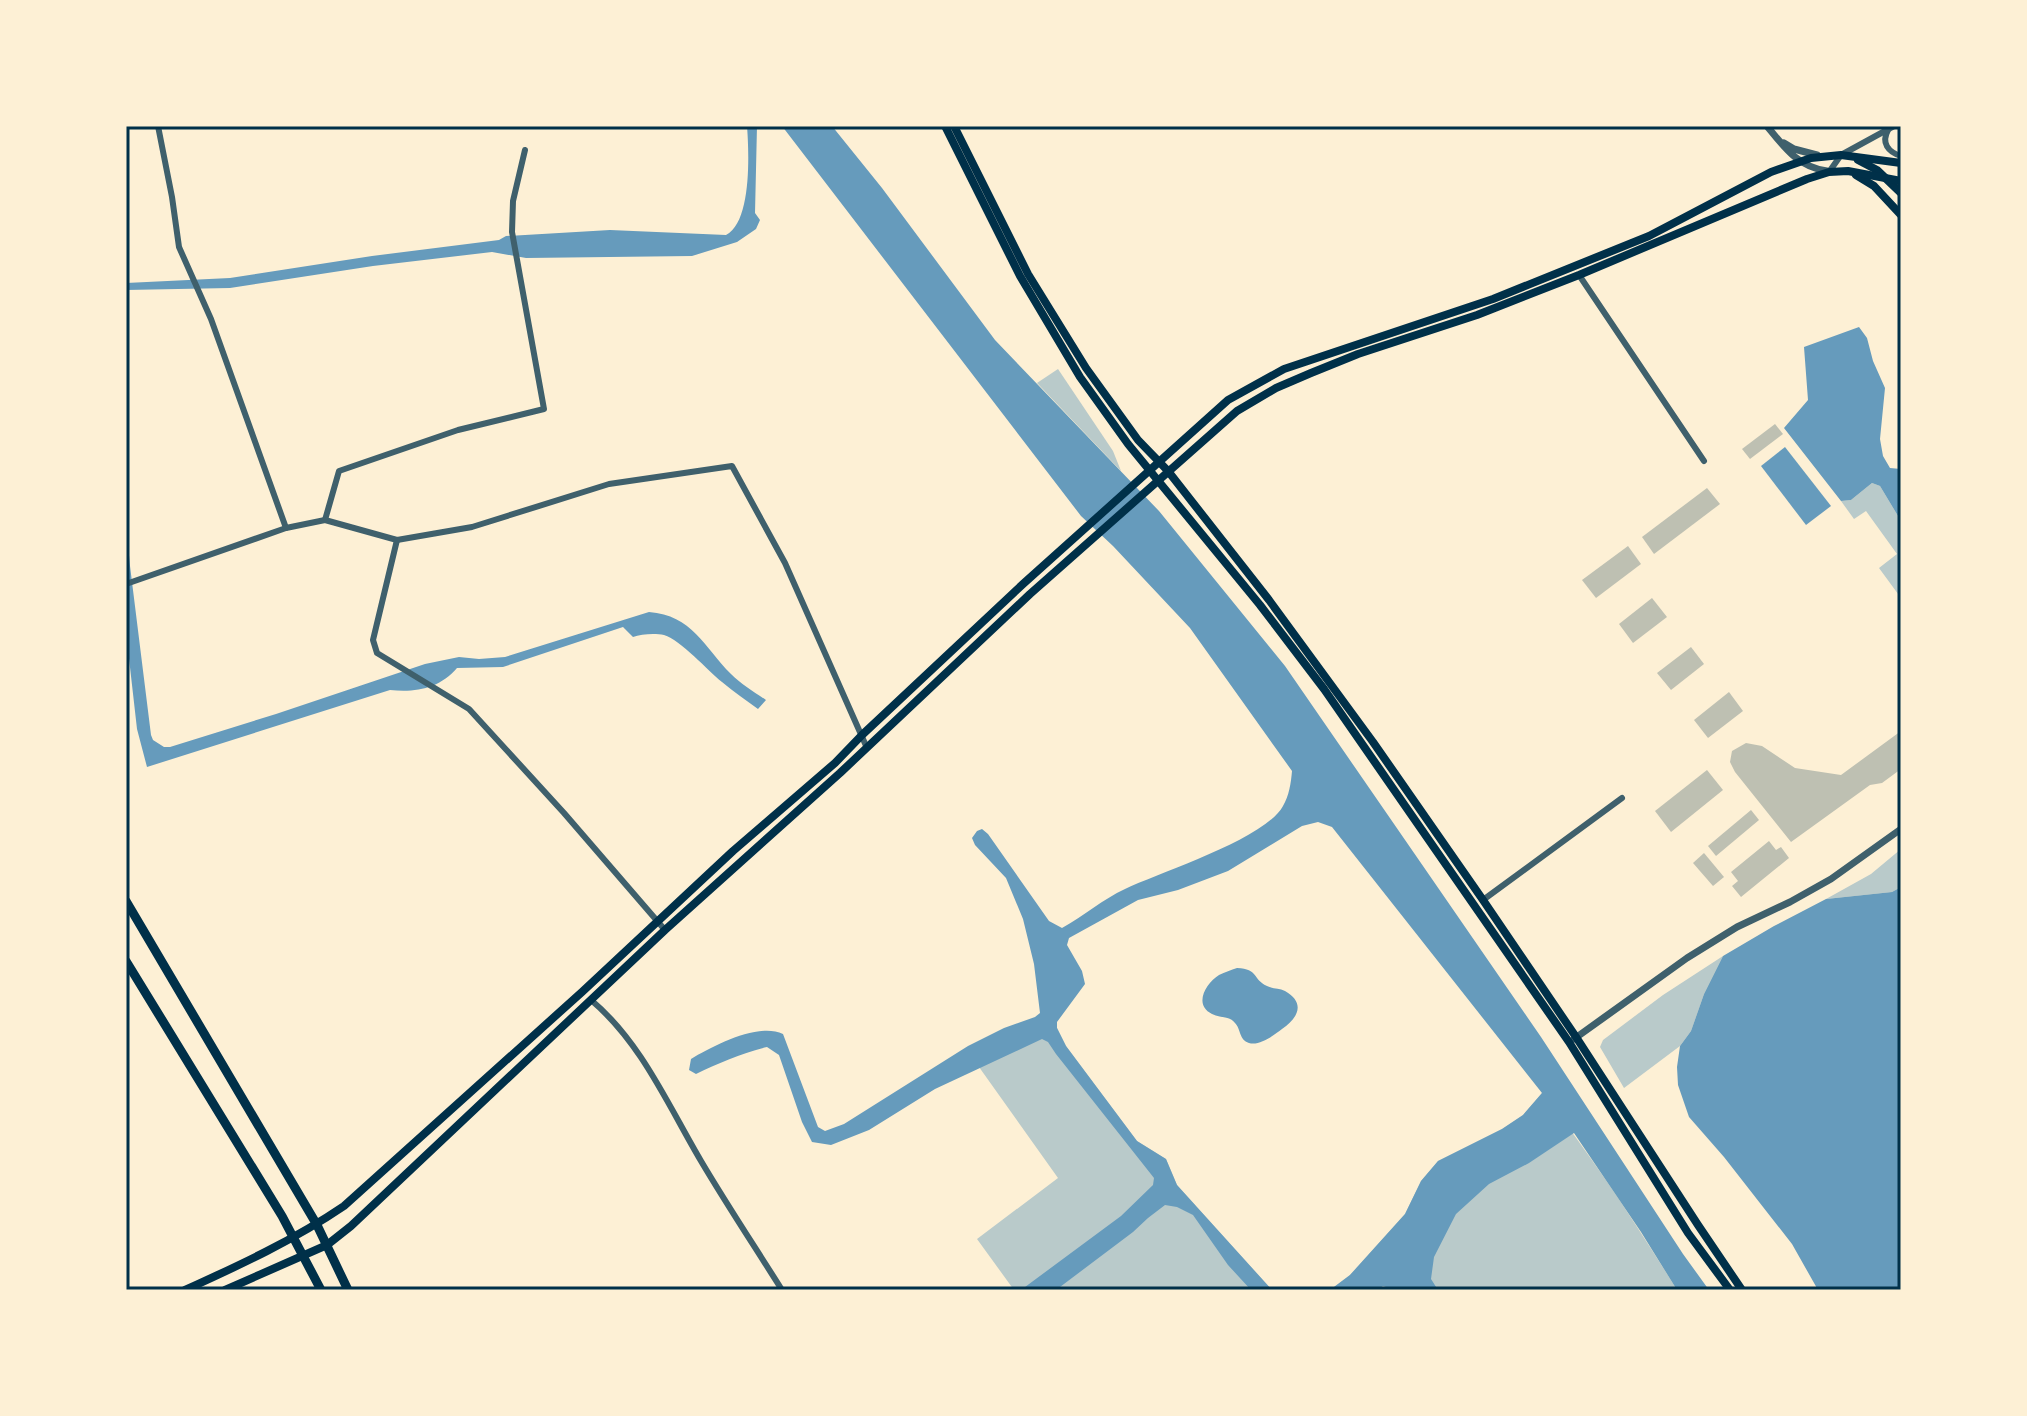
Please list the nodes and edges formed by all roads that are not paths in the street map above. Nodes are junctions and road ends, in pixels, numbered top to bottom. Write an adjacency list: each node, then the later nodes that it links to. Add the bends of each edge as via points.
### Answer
1 (158, 126): 25 (street, via 179,247 211,319)
2 (945, 126): 21 (main road, via 1020,276 1080,377)
3 (954, 126): 19 (main road, via 1028,274 1111,405)
4 (1767, 126): 6 (street)
5 (1891, 128): 8 (street); 10 (street, via 1886,146)
6 (1778, 140): 9 (street); 13 (street, via 1810,168)
7 (525, 150): 24 (street, via 512,232 544,409 458,430 339,471)
8 (1841, 155): 9 (main road); 11 (main road); 13 (street); 14 (main road)
9 (1821, 156): 18 (main road, via 1771,172)
10 (1901, 156)
11 (1901, 163)
12 (1848, 171): 13 (main road); 14 (main road); 17 (main road, via 1874,186)
13 (1829, 172): 18 (main road)
14 (1886, 177): 15 (main road); 16 (main road)
15 (1901, 181)
16 (1901, 193)
17 (1901, 215)
18 (1577, 271): 19 (main road, via 1284,369 1228,400); 20 (street); 22 (main road, via 1477,315 1276,388 1237,411)
19 (1159, 461): 21 (main road); 22 (main road)
20 (1704, 461)
21 (1150, 470): 23 (main road); 28 (main road)
22 (1168, 471): 23 (main road); 32 (main road, via 1269,600)
23 (1159, 480): 29 (main road); 38 (main road, via 1324,689)
24 (325, 520): 25 (street); 26 (street)
25 (286, 528): 27 (street)
26 (397, 540): 28 (street, via 472,527 609,484 732,466 785,563); 34 (street, via 373,640 377,653 469,709)
27 (126, 584)
28 (862, 735): 29 (street); 34 (main road)
29 (867, 748): 35 (main road)
30 (1622, 798): 32 (street)
31 (1901, 829): 38 (street, via 1831,879 1687,958)
32 (1483, 900): 38 (main road)
33 (126, 901): 39 (main road)
34 (659, 921): 35 (street); 39 (main road)
35 (665, 930): 37 (main road)
36 (126, 961): 40 (main road)
37 (591, 1000): 41 (main road); 47 (street, via 609,1015 659,1085)
38 (1573, 1040): 48 (main road, via 1688,1233); 49 (main road)
39 (317, 1225): 40 (main road); 41 (main road)
40 (294, 1238): 42 (main road); 43 (main road)
41 (327, 1245): 42 (main road); 46 (main road)
42 (304, 1256): 44 (main road); 45 (main road)
43 (185, 1290)
44 (225, 1290)
45 (321, 1290)
46 (348, 1290)
47 (782, 1290)
48 (1730, 1290)
49 (1742, 1290)

